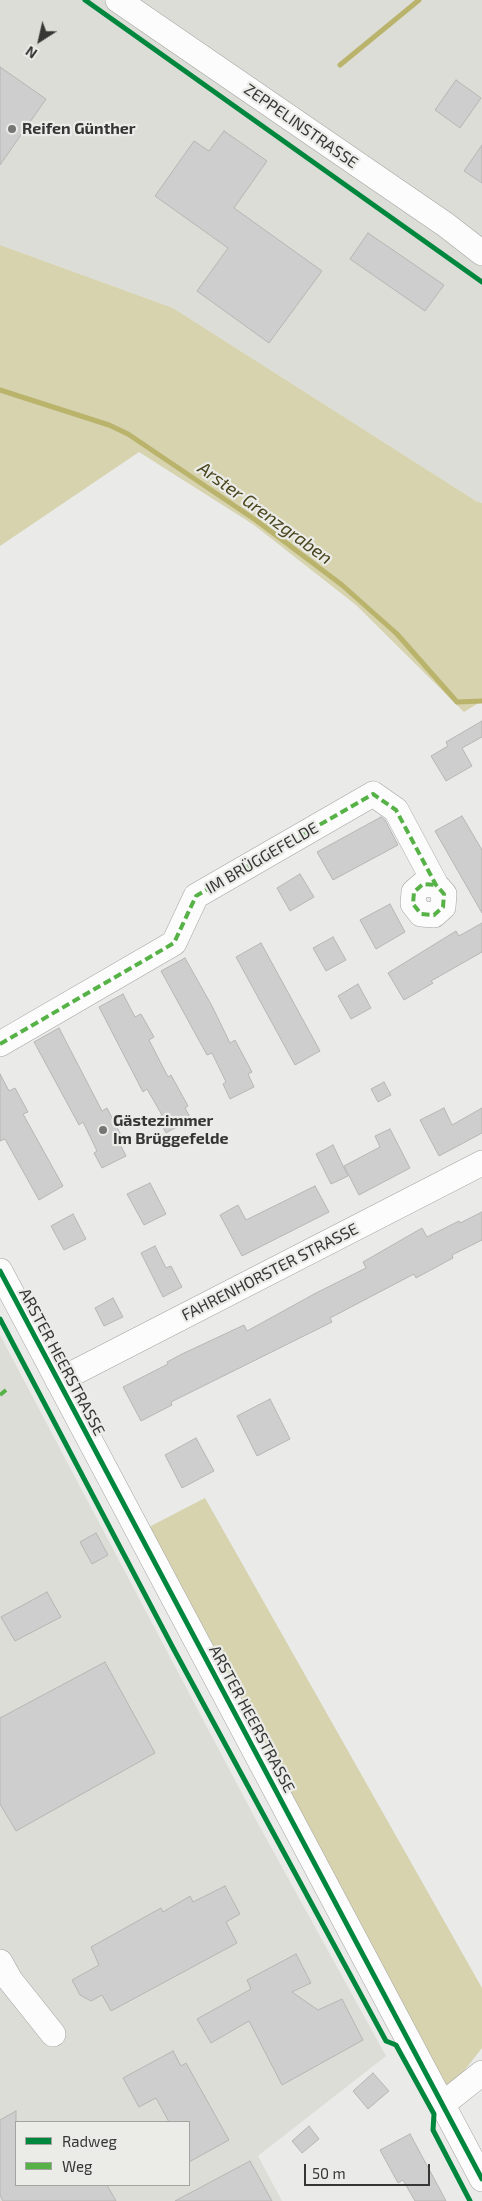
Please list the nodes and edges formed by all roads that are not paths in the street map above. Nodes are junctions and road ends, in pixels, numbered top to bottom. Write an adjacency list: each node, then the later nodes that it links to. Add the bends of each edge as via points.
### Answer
1 (118, 0): 2 (street, ZEPPELINSTRASSE, via 446,225)
2 (482, 254)
3 (436, 885): 4 (street, IM BRÜGGEFELDE, via 396,810 373,794 196,896 174,943)
4 (0, 1044)
5 (482, 1163): 7 (street, FAHRENHORSTER STRASSE)
6 (0, 1271): 7 (street, ARSTER HEERSTRASSE)
7 (58, 1381): 11 (street, ARSTER HEERSTRASSE)
8 (0, 1962): 9 (street)
9 (52, 2034)
10 (482, 2072): 11 (street)
11 (443, 2104): 12 (street, ARSTER HEERSTRASSE)
12 (482, 2179)

